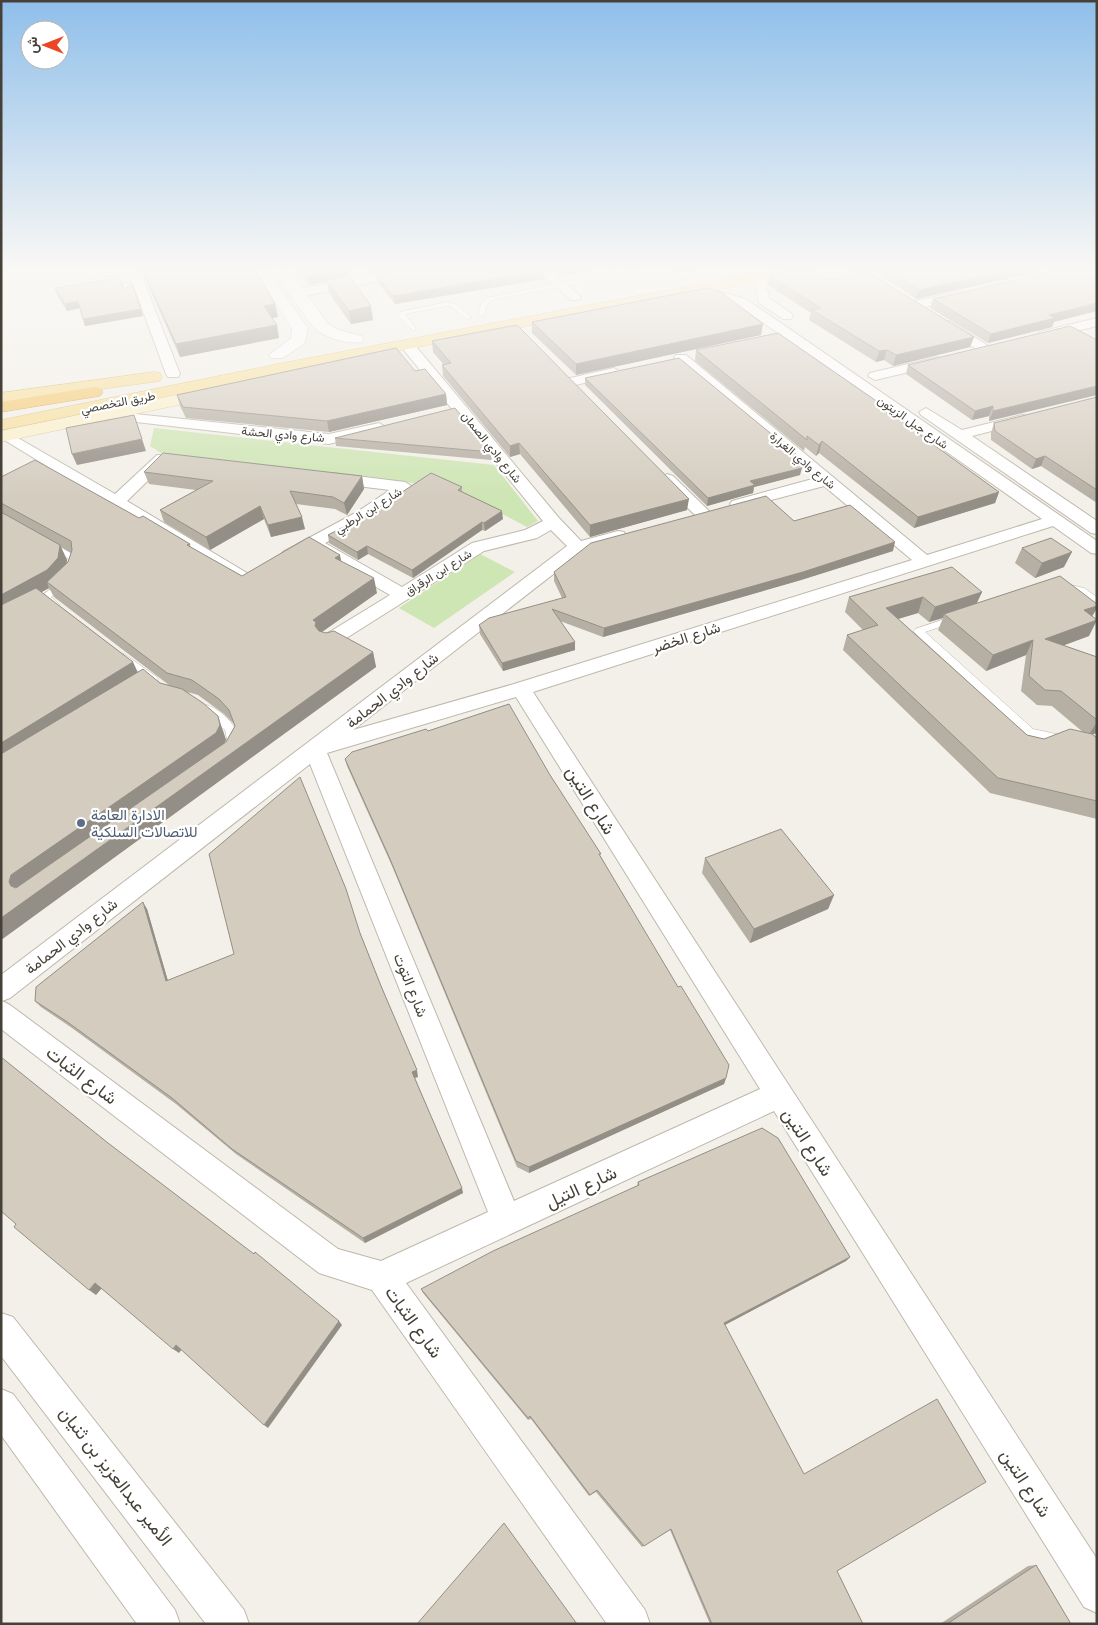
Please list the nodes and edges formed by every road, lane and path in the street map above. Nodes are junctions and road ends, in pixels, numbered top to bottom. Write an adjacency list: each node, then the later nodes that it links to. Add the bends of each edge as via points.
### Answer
1 (163, 347): 16 (street)
2 (289, 347): 13 (street)
3 (354, 347): 13 (main road, طريق التخصصي)
4 (359, 347): 31 (main road, طريق التخصصي)
5 (361, 347): 21 (main road, via 323,369)
6 (409, 347): 24 (street, شارع وادي الصمان)
7 (805, 347): 38 (street, شارع جبل الزيتون)
8 (832, 347): 10 (street)
9 (989, 347): 11 (street)
10 (835, 349)
11 (968, 353)
12 (700, 354): 36 (street, شارع وادي الغرارة, via 676,359)
13 (277, 355): 16 (main road, طريق التخصصي)
14 (949, 358): 17 (street, شارع جبل الزيتون, via 871,374)
15 (626, 370): 19 (street, via 568,378)
16 (173, 374): 18 (main road, طريق التخصصي); 20 (main road)
17 (890, 387)
18 (94, 392): 23 (highway); 25 (main road, طريق التخصصي)
19 (585, 395)
20 (1, 398)
21 (168, 402): 27 (main road); 29 (street, via 148,409 146,415)
22 (914, 403): 32 (street, شارع جبل الزيتون)
23 (1, 406)
24 (460, 408): 26 (street); 39 (street, شارع وادي الصمان)
25 (1, 411)
26 (441, 412)
27 (103, 415): 29 (street, شارع وادي الحشة); 31 (main road)
28 (1038, 416): 32 (street)
29 (154, 421): 30 (street, شارع وادي الحشة, via 329,439)
30 (394, 424)
31 (3, 432): 37 (street)
32 (960, 435): 40 (street, شارع جبل الزيتون)
33 (181, 460): 37 (street, via 162,458)
34 (654, 465): 36 (street, via 692,516)
35 (318, 477): 43 (street, شارع ابن الرطبي, via 405,487 363,516)
36 (828, 480): 47 (street, شارع وادي الغرارة)
37 (116, 502): 48 (street, via 244,579)
38 (1055, 520): 45 (street, شارع جبل الزيتون); 47 (street, شارع الخضر)
39 (553, 522): 44 (street, شارع وادي الصمان); 50 (street, شارع ابن الرقراق, via 531,534 478,547)
40 (1097, 529)
41 (634, 532): 44 (street, شارع وادي الحمامة)
42 (41, 539): 52 (lane, via 73,558 73,575 41,599)
43 (312, 543): 46 (street, شارع ابن الرطبي); 50 (street)
44 (577, 547): 60 (street, شارع وادي الحمامة)
45 (1097, 549)
46 (278, 562)
47 (925, 562): 57 (street, شارع الخضر)
48 (253, 575)
49 (1056, 585): 51 (lane, via 1081,590)
50 (402, 594): 54 (street, شارع ابن الرقراق)
51 (1097, 602)
52 (68, 614)
53 (964, 616): 59 (lane, via 918,631 1030,732)
54 (330, 640)
55 (112, 648): 56 (lane, via 145,679)
56 (161, 685)
57 (521, 689): 60 (street, شارع الخضر); 64 (street, شارع التين)
58 (199, 704): 61 (lane, via 227,723 234,736 233,746)
59 (1078, 742)
60 (315, 749): 62 (street, شارع وادي الحمامة); 65 (street, شارع التوت)
61 (227, 752)
62 (1, 990)
63 (1, 1013): 66 (street, شارع الثبات, via 330,1262)
64 (778, 1095): 65 (street, شارع التيل); 69 (street, شارع التين)
65 (507, 1221): 66 (street, شارع التيل)
66 (382, 1277): 72 (street, شارع الثبات)
67 (1, 1329): 71 (street, الأمير عبدالعزيز بن ثنيان)
68 (1, 1406): 70 (street)
69 (1097, 1594)
70 (161, 1624)
71 (230, 1624)
72 (631, 1624)

